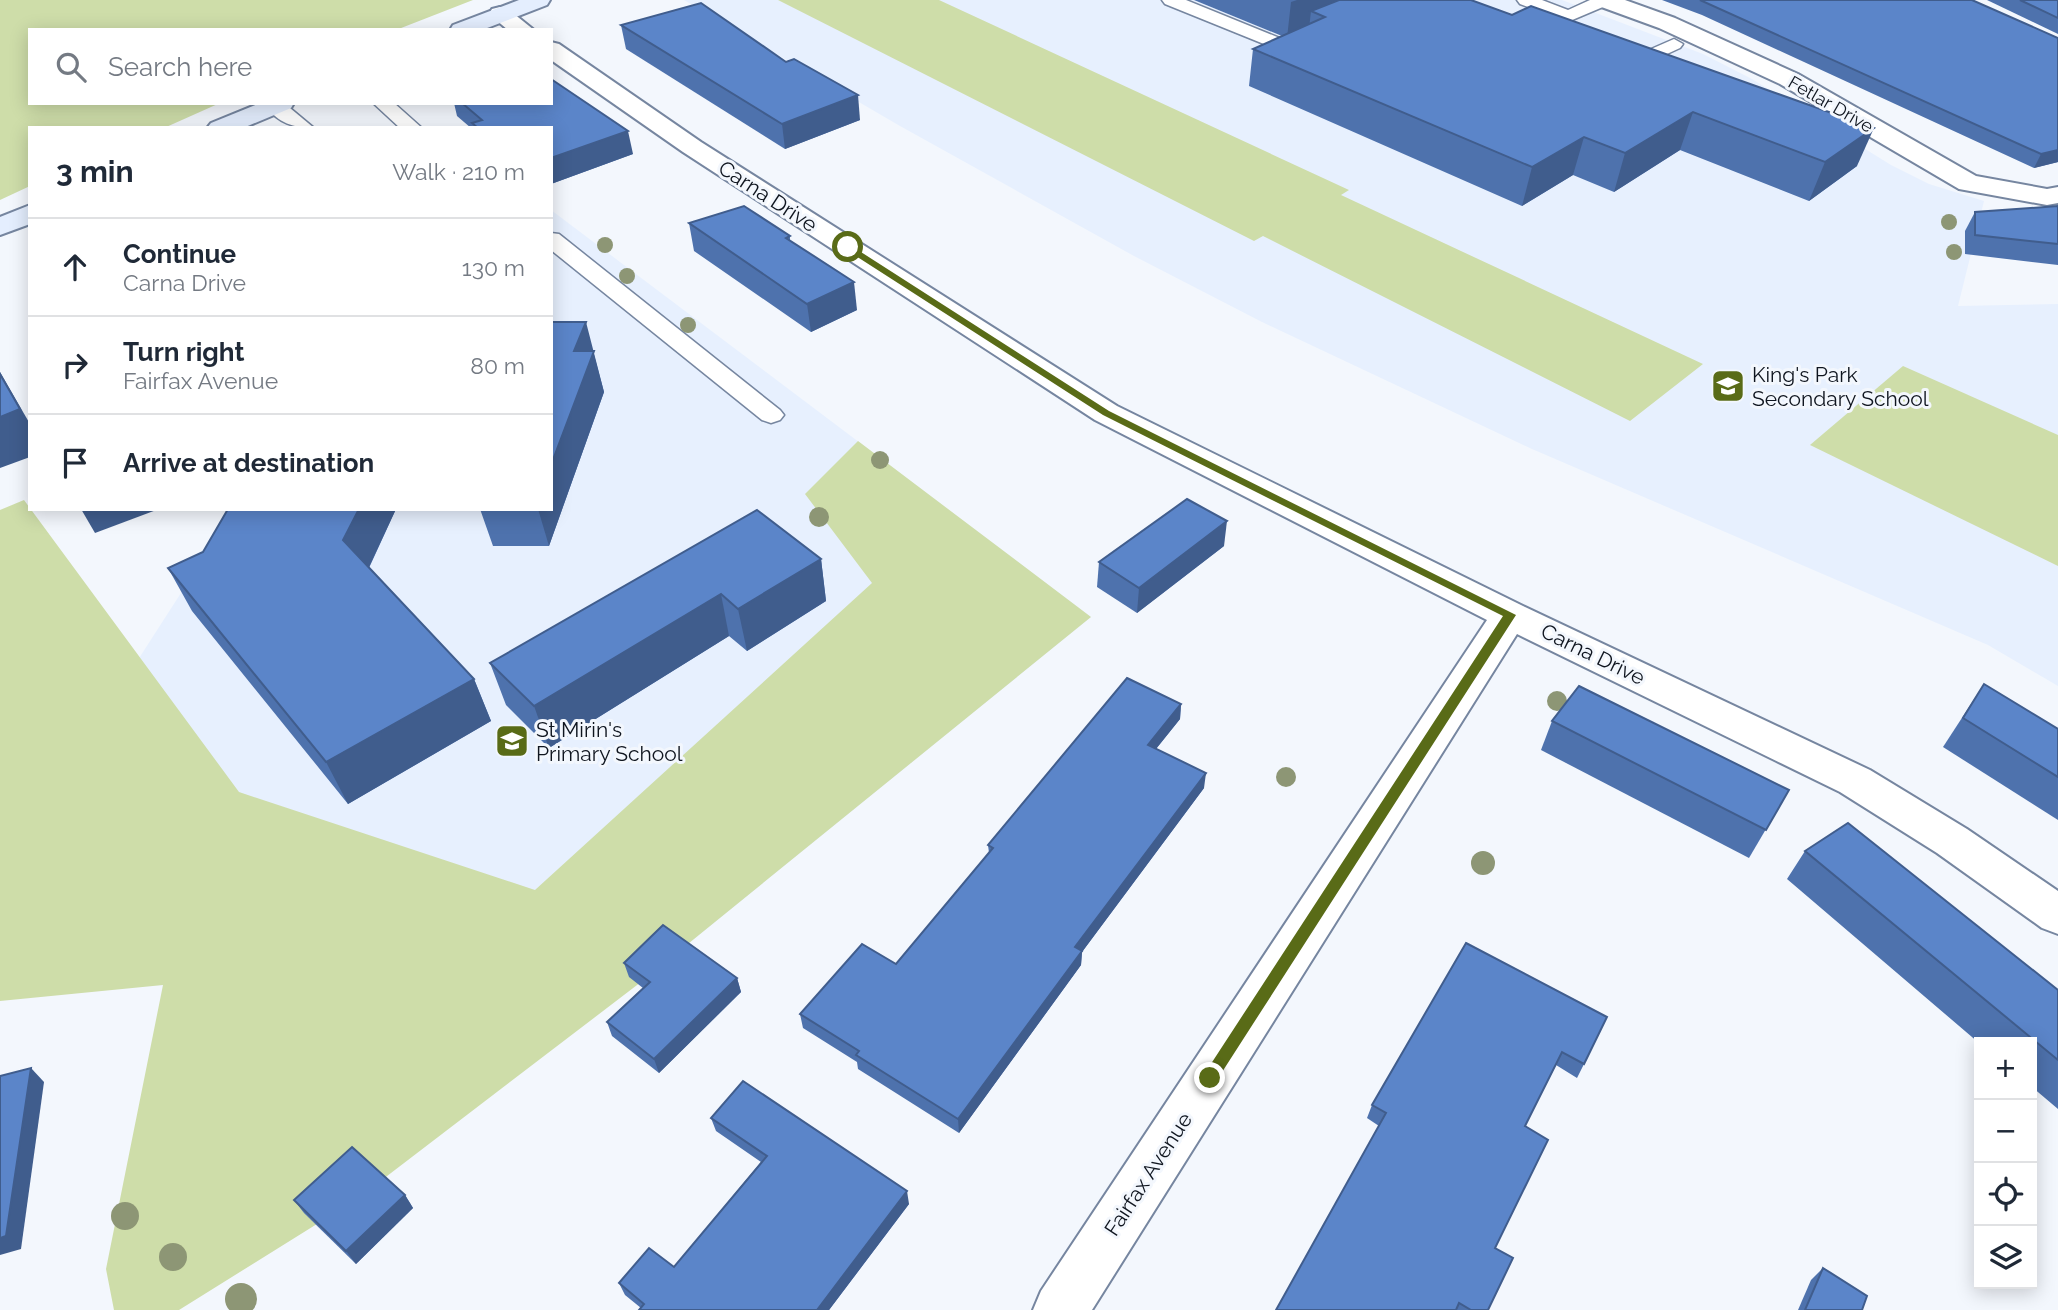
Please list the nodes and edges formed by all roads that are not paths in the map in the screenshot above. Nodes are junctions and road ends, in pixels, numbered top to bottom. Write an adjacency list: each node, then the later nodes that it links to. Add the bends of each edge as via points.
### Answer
1 (540, 0): 5 (main road)
2 (1171, 0): 10 (lane, via 1287,47)
3 (1526, 0): 6 (lane)
4 (1604, 0): 6 (lane); 20 (street, Fetlar Drive, via 1667,23 1789,79 1968,183)
5 (500, 13): 7 (main road); 8 (street)
6 (1570, 25): 9 (lane, via 1532,32)
7 (466, 28)
8 (520, 28)
9 (1508, 28)
10 (1325, 32)
11 (1674, 44): 12 (lane, via 1643,60)
12 (1607, 47)
13 (553, 50): 25 (street, Carna Drive, via 692,147 1106,413)
14 (277, 105): 17 (main road)
15 (280, 105): 18 (lane)
16 (384, 105): 19 (lane)
17 (225, 126)
18 (302, 126)
19 (410, 126)
20 (2058, 195)
21 (28, 214): 22 (main road)
22 (0, 226)
23 (553, 241): 24 (lane)
24 (771, 415)
25 (1510, 615): 26 (street, Carna Drive, via 1855,781); 27 (street, Fairfax Avenue)
26 (2058, 915)
27 (1060, 1310)

